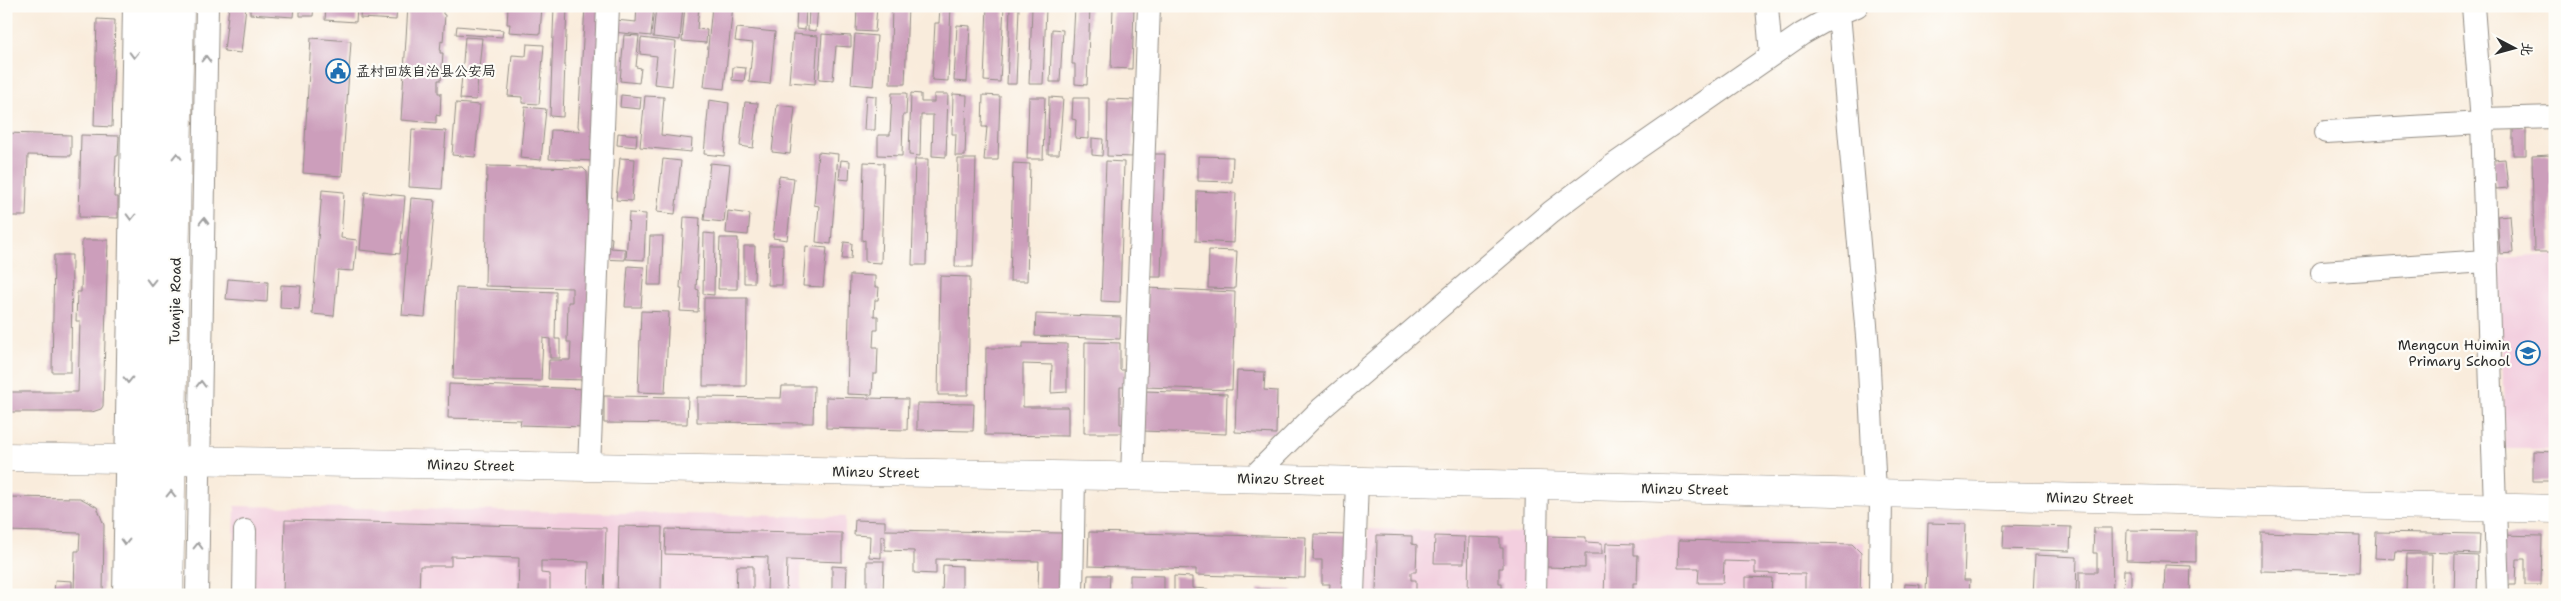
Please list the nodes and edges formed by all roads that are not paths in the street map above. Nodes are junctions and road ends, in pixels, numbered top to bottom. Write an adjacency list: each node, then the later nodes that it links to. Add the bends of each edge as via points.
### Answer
1 (134, 6): 17 (street, one-way to 17)
2 (155, 6): 17 (main road, Tuanjie Road, one-way to 17)
3 (180, 6): 17 (main road, Tuanjie Road, one-way to 3)
4 (207, 6): 18 (street, one-way to 4)
5 (608, 6): 19 (street)
6 (1149, 6): 21 (street)
7 (1767, 6): 10 (street)
8 (2473, 6): 12 (street)
9 (1848, 10): 10 (street); 25 (street)
10 (1771, 55): 22 (street, via 1551,212 1322,408)
11 (2555, 117): 12 (street)
12 (2482, 121): 13 (street); 14 (street)
13 (2326, 132)
14 (2486, 261): 15 (street); 26 (street)
15 (2322, 272)
16 (6, 457): 17 (main road, Minzu Street)
17 (149, 459): 18 (main road, Minzu Street); 29 (street, one-way to 29); 30 (main road, Tuanjie Road); 31 (main road, Tuanjie Road, one-way to 17)
18 (199, 460): 19 (main road, Minzu Street); 32 (street, one-way to 18)
19 (589, 467): 20 (main road, Minzu Street)
20 (1074, 476): 21 (main road, Minzu Street); 34 (street)
21 (1132, 477): 22 (main road, Minzu Street)
22 (1251, 479): 23 (main road, Minzu Street)
23 (1358, 481): 24 (main road, Minzu Street); 35 (street)
24 (1537, 485): 25 (main road, Minzu Street); 36 (street)
25 (1878, 493): 26 (main road, Minzu Street); 37 (street)
26 (2495, 508): 27 (main road, Minzu Street); 38 (street)
27 (2555, 509)
28 (245, 531): 33 (street)
29 (124, 595)
30 (145, 595)
31 (169, 595)
32 (197, 595)
33 (244, 595)
34 (1072, 595)
35 (1352, 595)
36 (1534, 595)
37 (1880, 595)
38 (2498, 595)

